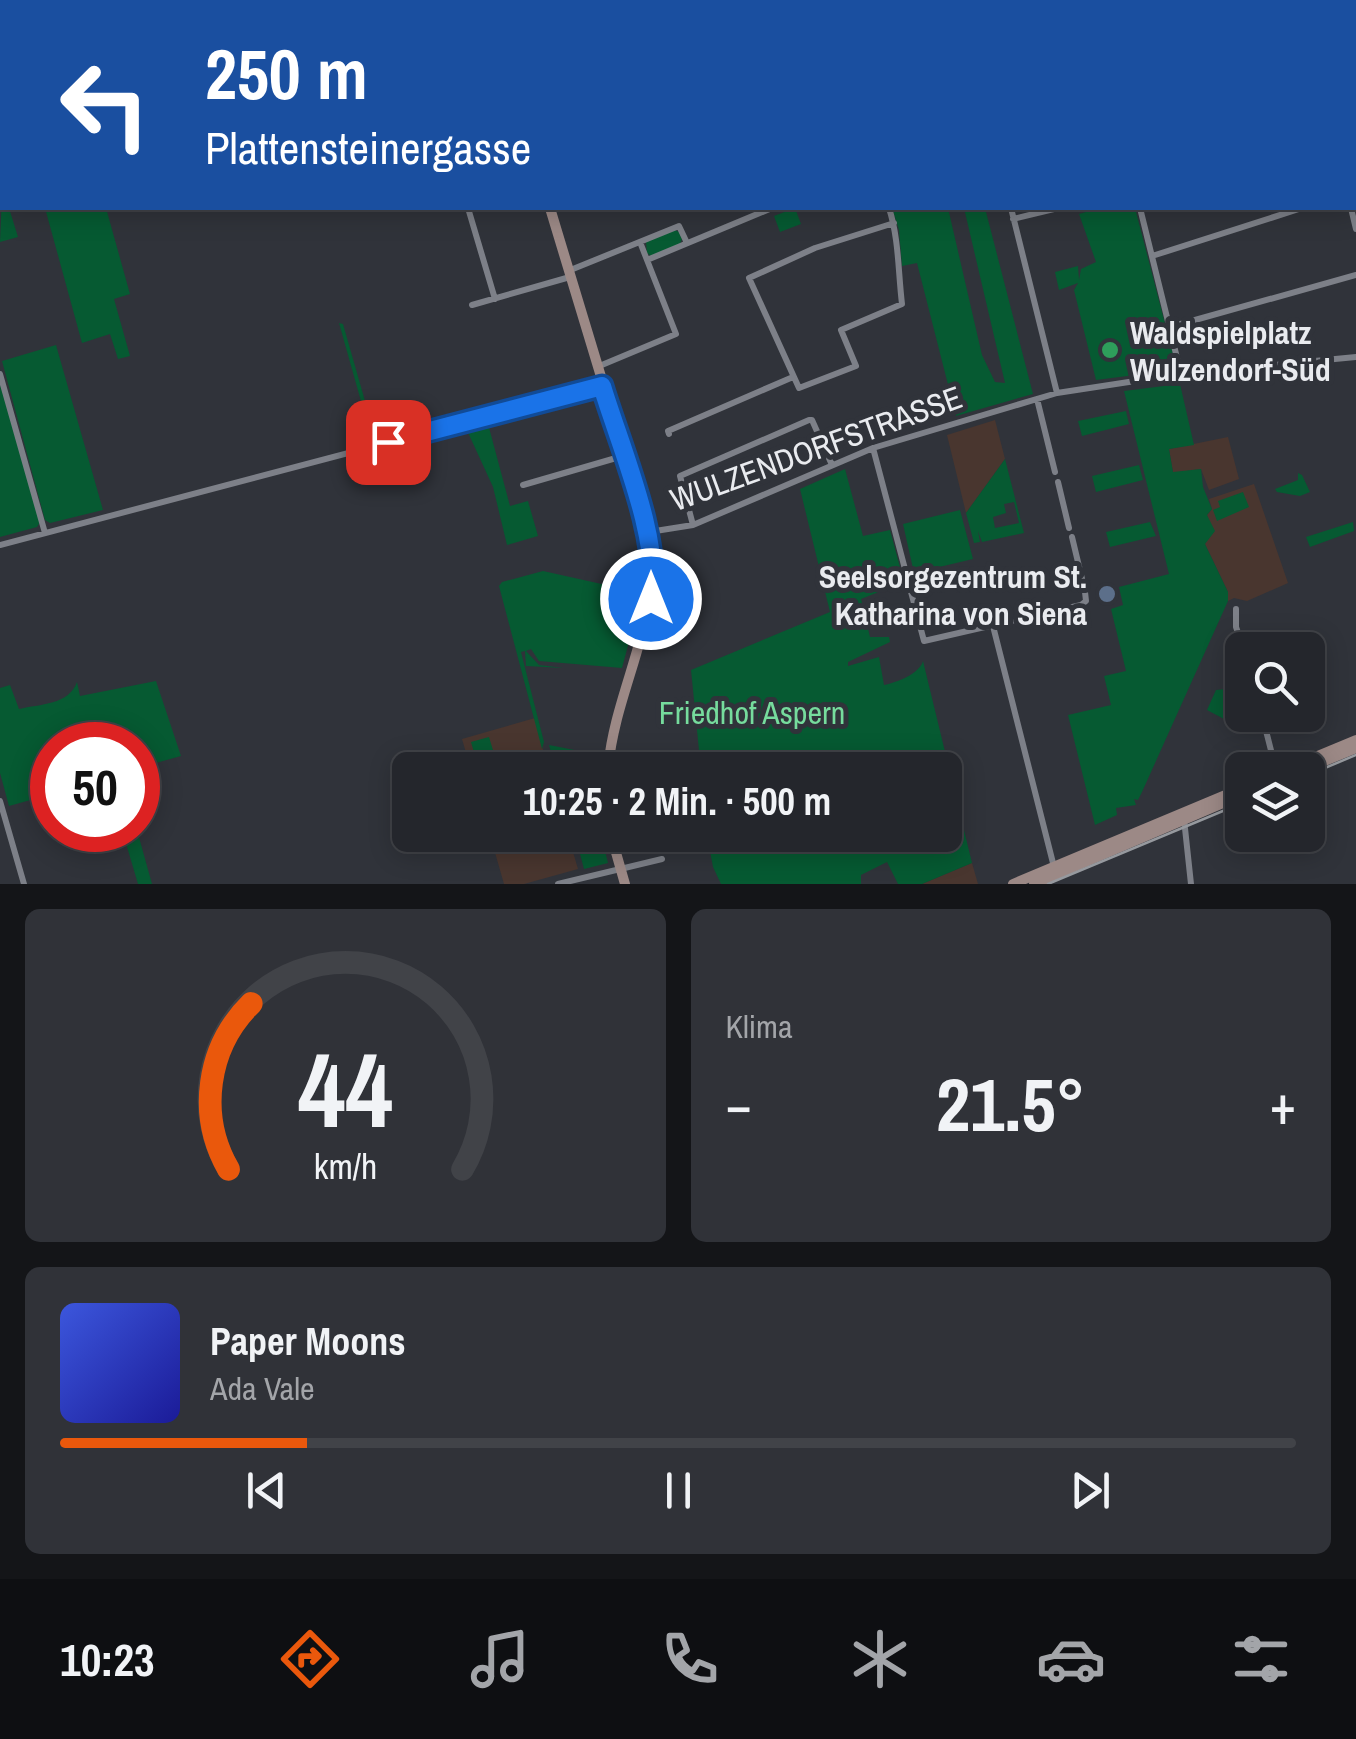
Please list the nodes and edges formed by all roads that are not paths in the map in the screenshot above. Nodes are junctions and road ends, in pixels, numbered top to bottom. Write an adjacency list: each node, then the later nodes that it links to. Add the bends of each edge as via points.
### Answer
1 (469, 210): 17 (street)
2 (551, 210): 15 (main road)
3 (767, 210): 12 (street)
4 (890, 210): 10 (street)
5 (1011, 210): 9 (street)
6 (1050, 210): 9 (street)
7 (1140, 210): 13 (street)
8 (1296, 210): 13 (street)
9 (1014, 219): 26 (street)
10 (894, 224): 24 (street, via 902,304 842,330 856,366 803,388); 24 (street, via 748,278)
11 (640, 242): 12 (street, via 679,226); 14 (street); 15 (street)
12 (687, 243): 14 (street)
13 (1152, 256): 19 (street)
14 (646, 260): 21 (street, via 677,333)
15 (569, 274): 17 (street); 21 (main road)
16 (1356, 275): 19 (street)
17 (495, 299): 18 (street)
18 (472, 305)
19 (1170, 327): 23 (street)
20 (1356, 357): 23 (street, WULZENDORFSTRASSE)
21 (596, 368): 25 (main road)
22 (0, 374): 35 (street)
23 (1181, 374): 26 (street, WULZENDORFSTRASSE)
24 (794, 377): 28 (street)
25 (602, 386): 30 (main road); 35 (street)
26 (1057, 393): 27 (street, WULZENDORFSTRASSE)
27 (1038, 399): 29 (street, WULZENDORFSTRASSE); 38 (street, via 1086,601)
28 (669, 434)
29 (874, 448): 31 (street, WULZENDORFSTRASSE); 38 (street, via 921,638 929,642)
30 (622, 456): 32 (street); 34 (main road)
31 (832, 465): 33 (street, WULZENDORFSTRASSE); 33 (street, via 812,420 680,476)
32 (522, 485)
33 (693, 525): 34 (street, WULZENDORFSTRASSE)
34 (648, 532): 42 (main road, via 651,599)
35 (45, 533): 36 (street)
36 (0, 545)
37 (1236, 609): 39 (street)
38 (993, 626): 52 (street)
39 (1237, 632)
40 (1356, 740): 43 (main road)
41 (1356, 748): 44 (main road)
42 (611, 752)
43 (1325, 753)
44 (1325, 761)
45 (1225, 796): 48 (main road)
46 (0, 801): 53 (street)
47 (1225, 802): 48 (main road)
48 (1183, 817): 52 (main road); 58 (street)
49 (616, 852): 51 (main road)
50 (662, 859): 51 (street)
51 (620, 869): 54 (street); 55 (main road)
52 (1055, 870): 56 (main road); 57 (main road)
53 (24, 884)
54 (558, 884)
55 (626, 884)
56 (1012, 884)
57 (1034, 884)
58 (1191, 884)

